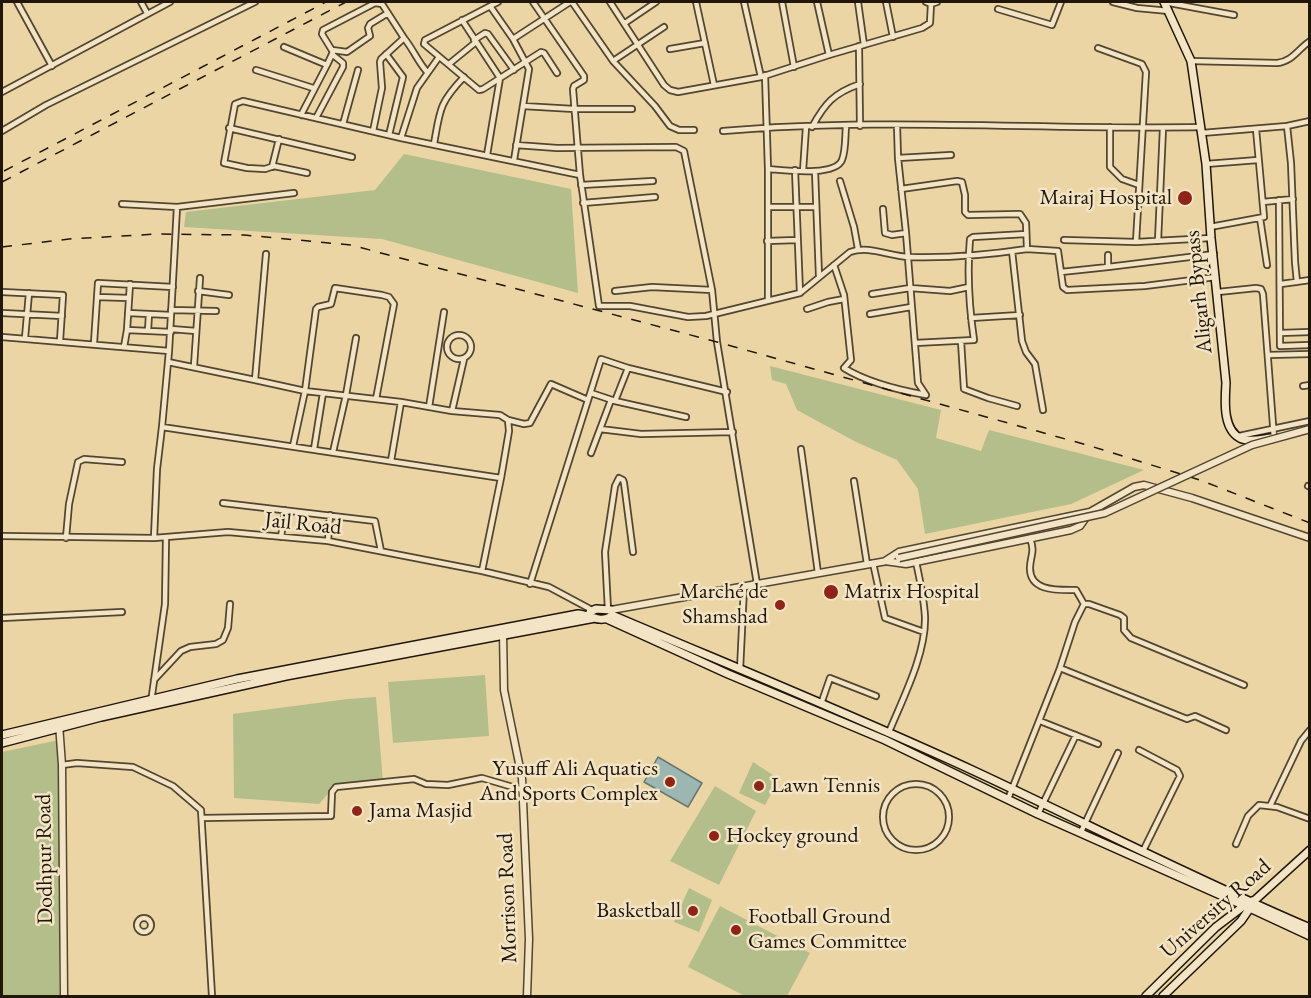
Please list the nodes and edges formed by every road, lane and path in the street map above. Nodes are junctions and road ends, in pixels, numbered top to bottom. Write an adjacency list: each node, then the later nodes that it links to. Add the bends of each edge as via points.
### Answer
1 (17, 2): 52 (street)
2 (141, 2): 25 (street)
3 (170, 2): 25 (street)
4 (255, 2): 87 (street, via 46,105)
5 (498, 2): 21 (street)
6 (533, 2): 28 (street)
7 (571, 2): 28 (street); 47 (street)
8 (610, 2): 30 (street)
9 (642, 2): 22 (street)
10 (656, 2): 22 (street)
11 (696, 2): 37 (street)
12 (744, 2): 59 (street)
13 (782, 2): 53 (street)
14 (817, 2): 45 (street)
15 (858, 2): 39 (street)
16 (886, 2): 32 (street)
17 (931, 2): 32 (street, via 931,18 926,26)
18 (1061, 2): 23 (street, via 1052,25)
19 (1113, 2): 24 (street, via 1137,9)
20 (1164, 2): 24 (main road, Aligarh Bypass); 27 (street)
21 (490, 6): 29 (street); 34 (street)
22 (646, 8): 30 (street)
23 (998, 9)
24 (1168, 11): 48 (main road, Aligarh Bypass)
25 (147, 13): 52 (street)
26 (388, 13): 33 (street); 43 (street, via 370,24 370,36 347,52); 43 (street, via 382,4 375,3 323,30)
27 (1234, 15)
28 (544, 18): 34 (street); 67 (street, via 584,76 574,86)
29 (462, 20): 35 (street); 46 (street, via 424,42)
30 (625, 23): 38 (street)
31 (664, 27): 38 (street)
32 (893, 37): 39 (street)
33 (404, 38): 44 (street); 57 (street)
34 (513, 39): 49 (street)
35 (475, 41): 50 (street); 56 (street, via 488,34); 61 (street)
36 (1310, 41): 48 (street, via 1286,62)
37 (705, 43): 42 (street); 63 (street)
38 (638, 44): 47 (street); 63 (street, via 670,90)
39 (862, 46): 45 (street); 62 (street)
40 (284, 47): 51 (street)
41 (1098, 48): 81 (street, via 1145,67)
42 (670, 49)
43 (333, 52): 51 (street); 70 (street, via 343,67)
44 (386, 54): 88 (street, via 380,62 382,87); 90 (street, via 403,77)
45 (828, 55): 53 (street)
46 (439, 57): 50 (street); 57 (street)
47 (613, 61): 85 (street, via 670,126)
48 (1191, 61): 86 (main road, Aligarh Bypass)
49 (527, 63): 56 (street); 58 (street, via 543,52); 66 (street, via 529,76)
50 (449, 64): 60 (street)
51 (327, 65): 64 (street)
52 (52, 66): 65 (street)
53 (794, 67): 59 (street)
54 (256, 70): 64 (street)
55 (358, 70): 72 (street)
56 (514, 70): 61 (street)
57 (427, 72): 91 (street, via 417,88)
58 (557, 73)
59 (763, 76): 63 (street); 77 (street)
60 (464, 77): 61 (street, via 479,90); 93 (street, via 447,94)
61 (500, 78): 96 (street)
62 (860, 84): 75 (street); 79 (street, via 836,94)
63 (714, 85)
64 (314, 88): 69 (street)
65 (2, 92)
66 (523, 106): 67 (street); 94 (street)
67 (574, 109): 68 (street); 95 (street)
68 (632, 109)
69 (301, 115): 70 (street); 82 (street, via 239,101)
70 (316, 118): 72 (street)
71 (1310, 121): 76 (street)
72 (343, 124): 88 (street)
73 (897, 125): 75 (street); 80 (street); 99 (street)
74 (846, 126): 75 (street); 79 (street); 107 (street, via 838,165)
75 (860, 126)
76 (1287, 126): 84 (street); 117 (street)
77 (766, 127): 78 (street); 89 (street); 104 (street)
78 (806, 127): 79 (street); 106 (street)
79 (812, 127)
80 (1110, 127): 81 (street); 113 (street, via 1110,167 1122,179)
81 (1141, 127): 83 (street); 113 (street)
82 (229, 128): 92 (street); 103 (street, via 224,163 247,168)
83 (1163, 128): 86 (street); 135 (street)
84 (1256, 129): 86 (street); 101 (street)
85 (693, 130)
86 (1202, 130): 102 (main road, Aligarh Bypass)
87 (2, 131)
88 (373, 131): 90 (street)
89 (723, 131)
90 (389, 135): 91 (street)
91 (401, 138): 93 (street)
92 (279, 139): 98 (street); 103 (street)
93 (434, 144): 96 (street)
94 (516, 145): 95 (street); 100 (street)
95 (576, 148): 109 (street); 159 (street, via 676,147 684,151)
96 (487, 155): 100 (street)
97 (951, 156): 99 (street)
98 (352, 157)
99 (898, 158): 114 (street)
100 (514, 160): 109 (street)
101 (1258, 160): 102 (street); 119 (street)
102 (1206, 164): 128 (main road, Aligarh Bypass)
103 (272, 167): 108 (street)
104 (768, 169): 105 (street); 124 (street)
105 (795, 170): 106 (street); 122 (street)
106 (803, 171): 107 (street)
107 (815, 171): 125 (street)
108 (307, 173)
109 (580, 175): 112 (street)
110 (653, 181): 112 (street)
111 (840, 181): 137 (street)
112 (581, 185): 120 (street)
113 (1139, 185): 136 (street)
114 (901, 189): 129 (street); 130 (street, via 962,182 965,213 1020,214 1026,223)
115 (294, 193): 123 (street)
116 (655, 197): 120 (street)
117 (1293, 199): 118 (street); 153 (street)
118 (1279, 200): 119 (street); 155 (street)
119 (1263, 202): 127 (street, via 1265,213)
120 (583, 203): 180 (street, via 598,306 630,306 696,317)
121 (122, 204): 123 (street)
122 (796, 206): 124 (street); 125 (street); 132 (street)
123 (177, 207): 156 (street)
124 (768, 207): 134 (street)
125 (816, 207): 149 (street)
126 (883, 209): 129 (street, via 885,233)
127 (1260, 219): 128 (street); 146 (street)
128 (1210, 227): 131 (main road, Aligarh Bypass)
129 (906, 233): 143 (street)
130 (1026, 234): 138 (street); 144 (street, via 973,237)
131 (1211, 238): 135 (street); 141 (main road, Aligarh Bypass)
132 (797, 240): 134 (street); 165 (street)
133 (1064, 240): 136 (street)
134 (767, 241): 171 (street)
135 (1158, 241): 136 (street)
136 (1136, 242)
137 (858, 249): 143 (street); 145 (street)
138 (1027, 249): 139 (street); 148 (street, via 1058,251)
139 (1012, 251): 144 (street); 184 (street)
140 (266, 254): 209 (street)
141 (1214, 254): 147 (street); 150 (main road, Aligarh Bypass)
142 (1108, 255): 147 (street)
143 (908, 257): 144 (street); 158 (street)
144 (968, 257): 157 (street)
145 (834, 265): 149 (street); 170 (street)
146 (1267, 265)
147 (1108, 267): 148 (street)
148 (1060, 272): 150 (street, via 1063,287 1075,291)
149 (819, 277): 165 (street)
150 (1216, 277): 163 (main road, Aligarh Bypass)
151 (200, 278): 160 (street)
152 (1310, 280): 153 (street)
153 (1297, 282): 155 (street)
154 (130, 284): 156 (street); 168 (street, via 98,283); 169 (street)
155 (1281, 284): 192 (street)
156 (173, 287): 176 (street)
157 (969, 287): 158 (street, via 950,291); 186 (street)
158 (910, 288): 166 (street); 172 (street)
159 (712, 290): 161 (street, via 652,287); 180 (street)
160 (198, 291): 167 (street); 174 (street)
161 (615, 291)
162 (2, 292): 164 (street)
163 (1218, 292): 203 (street, via 1261,289); 230 (main road, Aligarh Bypass, via 1226,420 1238,436 1251,440)
164 (28, 293): 181 (street); 185 (street, via 63,295)
165 (800, 293): 171 (street)
166 (872, 294)
167 (229, 295)
168 (97, 297): 169 (street); 198 (street)
169 (129, 298): 179 (street)
170 (844, 299): 173 (street); 199 (street, via 851,360 844,368 858,376 926,395 918,383)
171 (768, 301): 180 (street)
172 (911, 307): 183 (street); 199 (street)
173 (807, 309)
174 (197, 311): 175 (street); 176 (street); 190 (street)
175 (216, 311)
176 (171, 312): 182 (street); 189 (street)
177 (444, 312): 220 (street)
178 (2, 313): 181 (street)
179 (128, 313): 182 (street); 187 (street)
180 (716, 313): 211 (street, via 717,342)
181 (27, 314): 185 (street); 194 (street)
182 (149, 314): 188 (street)
183 (870, 314)
184 (1020, 315): 186 (street); 221 (street, via 1024,348 1035,364)
185 (62, 316): 196 (street)
186 (971, 318): 197 (street, via 974,340)
187 (127, 330): 188 (street); 201 (street)
188 (148, 331): 189 (street)
189 (171, 331): 190 (street); 202 (street)
190 (196, 331): 207 (street)
191 (1310, 332): 192 (street)
192 (1280, 333): 200 (street, via 1280,346)
193 (2, 337): 194 (street)
194 (25, 338): 196 (street)
195 (356, 338): 214 (street)
196 (60, 341): 198 (street)
197 (961, 341): 199 (street); 219 (street, via 964,389)
198 (94, 343): 201 (street)
199 (915, 343)
200 (1310, 345)
201 (124, 347): 202 (street)
202 (169, 351): 206 (street)
203 (1268, 354): 204 (street); 230 (street)
204 (1310, 354)
205 (464, 358): 205 (street, via 455,359 448,352 448,343 455,336 464,336 470,342 471,352); 222 (street)
206 (168, 362): 207 (street); 226 (street)
207 (194, 366): 209 (street)
208 (628, 368): 211 (street); 213 (street, via 601,359); 217 (street)
209 (255, 380): 210 (street)
210 (305, 391): 212 (street); 215 (street, via 316,309 331,304 337,287 382,295 394,304); 231 (street)
211 (727, 392): 229 (street)
212 (323, 393): 214 (street); 232 (street)
213 (591, 393): 216 (street); 217 (street)
214 (346, 395): 215 (street); 234 (street)
215 (376, 399): 218 (street)
216 (588, 400): 224 (street, via 551,384 530,423); 259 (street)
217 (613, 400): 223 (street); 227 (street)
218 (401, 402): 220 (street); 236 (street)
219 (1017, 406)
220 (429, 407): 222 (street)
221 (1042, 410)
222 (452, 411): 224 (street, via 500,415)
223 (686, 417)
224 (508, 420): 238 (street)
225 (1310, 421): 230 (street)
226 (162, 427): 231 (street); 247 (street)
227 (600, 429): 229 (street, via 641,434); 235 (street)
228 (1310, 430): 230 (main road, Aligarh Bypass); 254 (street, bridge, via 1252,445 1105,513)
229 (733, 432): 260 (street)
230 (1273, 434)
231 (293, 446): 232 (street)
232 (314, 449): 234 (street)
233 (801, 449): 258 (street)
234 (333, 452): 236 (street)
235 (591, 453)
236 (391, 461): 238 (street)
237 (122, 462): 246 (street, via 78,462)
238 (501, 478): 257 (street)
239 (854, 481): 256 (street)
240 (223, 503): 241 (street)
241 (285, 510): 243 (street); 245 (street)
242 (1090, 512): 249 (street, via 1080,526 1071,530); 250 (street, via 1144,485); 254 (street, via 899,552)
243 (330, 515): 251 (street); 252 (street, via 375,520)
244 (2, 536): 246 (street, Jail Road)
245 (281, 537): 248 (street, Jail Road, via 228,532); 251 (street, Jail Road)
246 (66, 538): 247 (street, Jail Road)
247 (154, 538): 248 (street, Jail Road)
248 (166, 538): 272 (street, via 165,603)
249 (1030, 538): 255 (street); 263 (street, via 1034,551 1031,577 1039,586 1051,590 1076,590)
250 (1310, 538)
251 (328, 541): 252 (street, Jail Road)
252 (381, 551): 257 (street, Jail Road)
253 (633, 552): 265 (street, via 624,483 619,478 605,552)
254 (885, 561): 255 (street); 256 (street)
255 (916, 562): 268 (street)
256 (870, 564): 258 (street); 268 (street, via 885,618)
257 (482, 571): 259 (street, Jail Road)
258 (818, 573): 260 (street)
259 (530, 584): 266 (street, Jail Road, via 549,587)
260 (756, 584): 261 (street)
261 (744, 587): 265 (street); 271 (street)
262 (231, 604): 272 (street, via 223,640 181,651)
263 (1084, 604): 270 (street); 273 (street, via 1120,615 1131,638)
264 (122, 612): 267 (street)
265 (610, 613): 266 (main road); 271 (main road); 292 (main road, via 728,674 885,740)
266 (592, 614): 269 (main road)
267 (2, 618)
268 (924, 632): 282 (street)
269 (503, 633): 275 (main road); 291 (street, Morrison Road, via 504,690)
270 (1059, 668): 278 (street); 281 (street, via 1187,719 1195,716)
271 (741, 670): 276 (main road)
272 (154, 680): 275 (street)
273 (1244, 685)
274 (876, 696): 276 (street, via 830,678)
275 (151, 703): 277 (main road); 279 (main road)
276 (821, 704): 282 (main road)
277 (59, 720): 279 (street, Dodhpur Road); 283 (main road)
278 (1040, 721): 284 (street); 290 (street)
279 (59, 729): 285 (main road); 289 (street, Dodhpur Road)
280 (1310, 729): 294 (street)
281 (1226, 730)
282 (889, 732): 290 (main road)
283 (2, 735)
284 (1076, 735): 286 (street); 293 (street)
285 (2, 743)
286 (1098, 744)
287 (1139, 750): 303 (street, via 1177,770 1180,776)
288 (1118, 753): 298 (street)
289 (62, 765): 296 (street, via 133,767 173,786 201,810); 307 (street, Dodhpur Road)
290 (1011, 789): 292 (street); 293 (main road)
291 (523, 790): 296 (street, via 482,778 448,785 414,779 336,787 332,792 331,816); 309 (street, Morrison Road, via 529,928)
292 (1008, 799): 295 (main road)
293 (1044, 804): 295 (street); 298 (main road)
294 (1270, 806): 297 (street); 301 (street, via 1259,805 1248,816)
295 (1038, 814): 299 (main road)
296 (202, 818): 308 (street)
297 (1310, 819)
298 (1085, 823): 299 (street); 303 (main road)
299 (1081, 832): 304 (main road)
300 (889, 834): 300 (street, via 883,815 886,803 894,792 906,786 931,788 948,807 946,832 927,849 914,851)
301 (1236, 844)
302 (1310, 850): 304 (main road, University Road)
303 (1143, 851): 304 (main road)
304 (1250, 904): 305 (main road); 306 (main road); 310 (main road, University Road, via 1216,927); 311 (main road, via 1241,921)
305 (1310, 928)
306 (1310, 936)
307 (64, 996)
308 (213, 996)
309 (527, 996)
310 (1146, 996)
311 (1163, 996)

